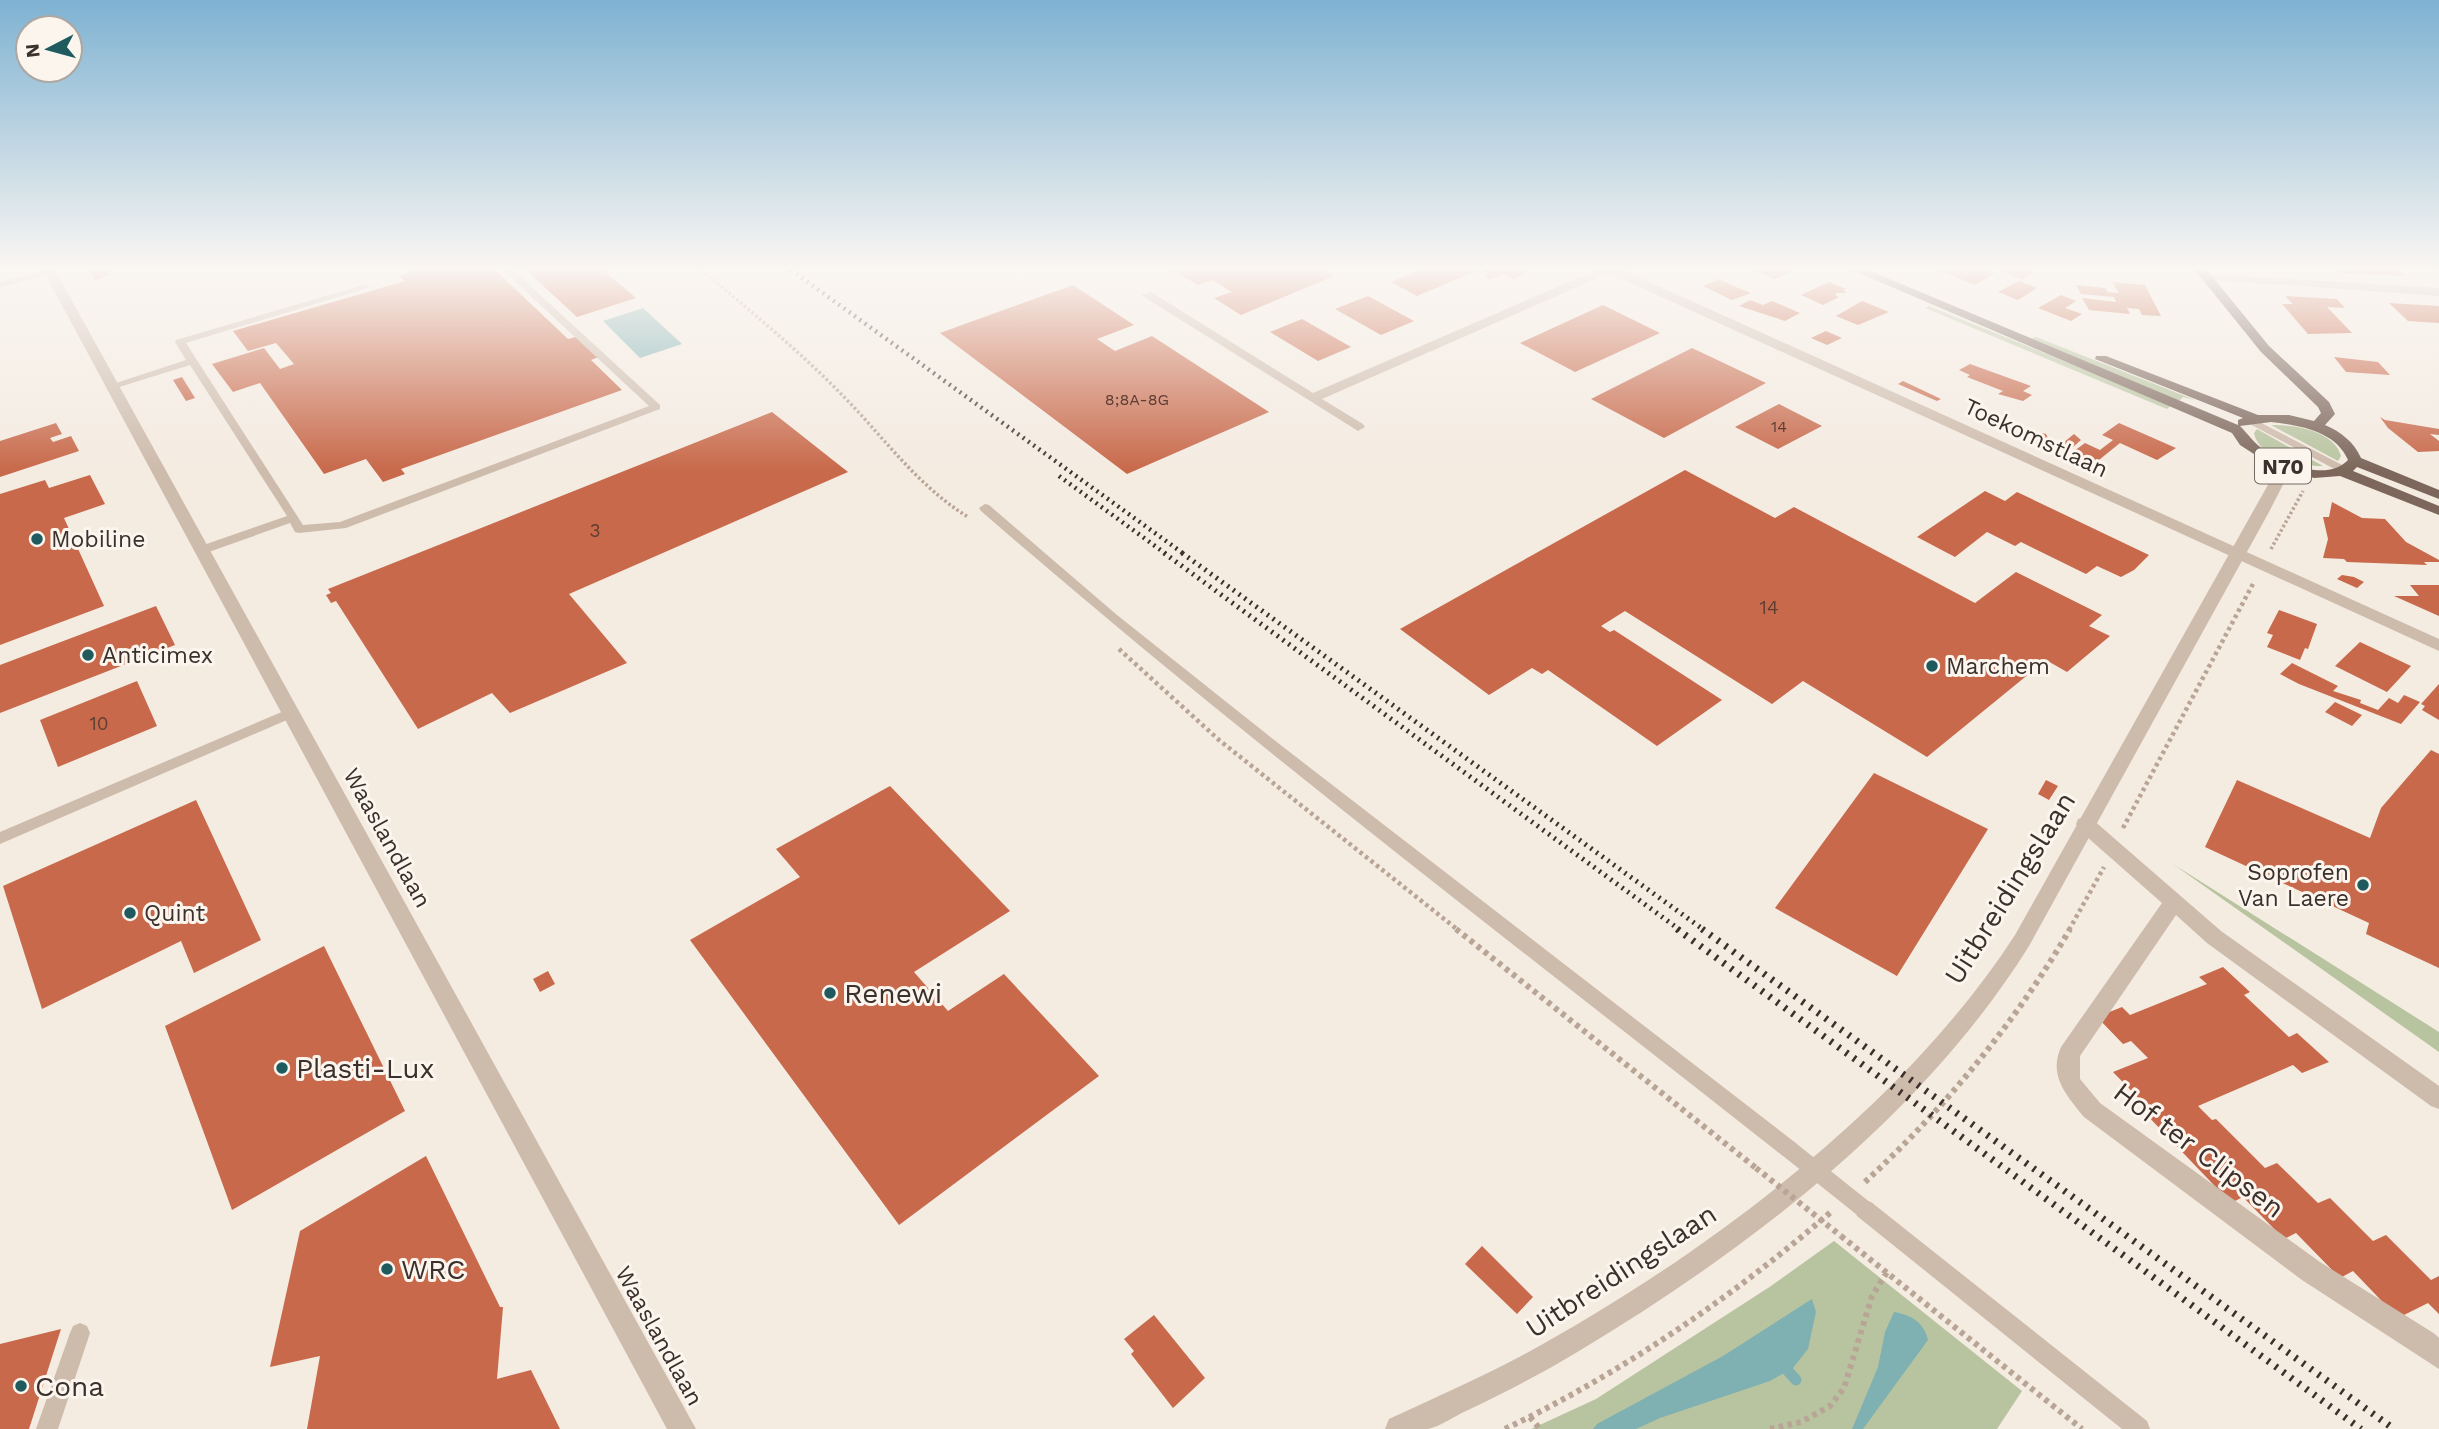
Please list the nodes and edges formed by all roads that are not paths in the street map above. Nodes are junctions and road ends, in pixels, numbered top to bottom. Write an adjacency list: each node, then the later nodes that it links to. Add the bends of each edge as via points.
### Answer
1 (85, 337): 11 (street, Waaslandlaan)
2 (198, 337): 10 (lane, via 180,342)
3 (580, 337): 22 (lane, via 656,407 342,525 299,529)
4 (1214, 337): 12 (street)
5 (1453, 337): 12 (street)
6 (1759, 337): 24 (street, Toekomstlaan)
7 (2016, 337): 16 (main road, N70)
8 (2043, 337): 13 (main road, N70)
9 (2255, 337): 15 (main road, via 2324,405 2328,414)
10 (192, 361): 11 (lane); 22 (lane)
11 (112, 386): 23 (street, Waaslandlaan)
12 (1312, 398): 14 (street)
13 (2252, 419): 15 (main road, N70, via 2289,419); 16 (main road, N70); 18 (lane)
14 (1358, 427)
15 (2316, 427): 18 (main road, N70, via 2351,450)
16 (2237, 430): 17 (main road, N70, via 2255,453)
17 (2285, 467): 18 (main road, N70, via 2313,473); 24 (street, Uitbreidingslaan)
18 (2348, 468): 19 (main road, N70); 21 (main road, N70)
19 (2439, 495)
20 (985, 508): 36 (lane, bridge, via 1112,618 1273,747)
21 (2439, 511)
22 (294, 518): 23 (lane)
23 (202, 550): 26 (street, Waaslandlaan)
24 (2238, 555): 25 (street, Toekomstlaan); 27 (street, Uitbreidingslaan)
25 (2439, 646)
26 (291, 713): 28 (lane); 34 (street, Waaslandlaan)
27 (2085, 824): 29 (street); 35 (street, Uitbreidingslaan, via 1998,976 1922,1068 1865,1127 1736,1234 1653,1291 1548,1355)
28 (0, 838)
29 (2174, 902): 30 (street, via 2214,937); 32 (street, Hof ter Clipsen, via 2068,1054 2069,1082 2092,1110 2311,1270 2426,1343)
30 (2439, 1099)
31 (80, 1333): 33 (lane)
32 (2439, 1356)
33 (47, 1429)
34 (682, 1429)
35 (1399, 1429)
36 (2139, 1429)

